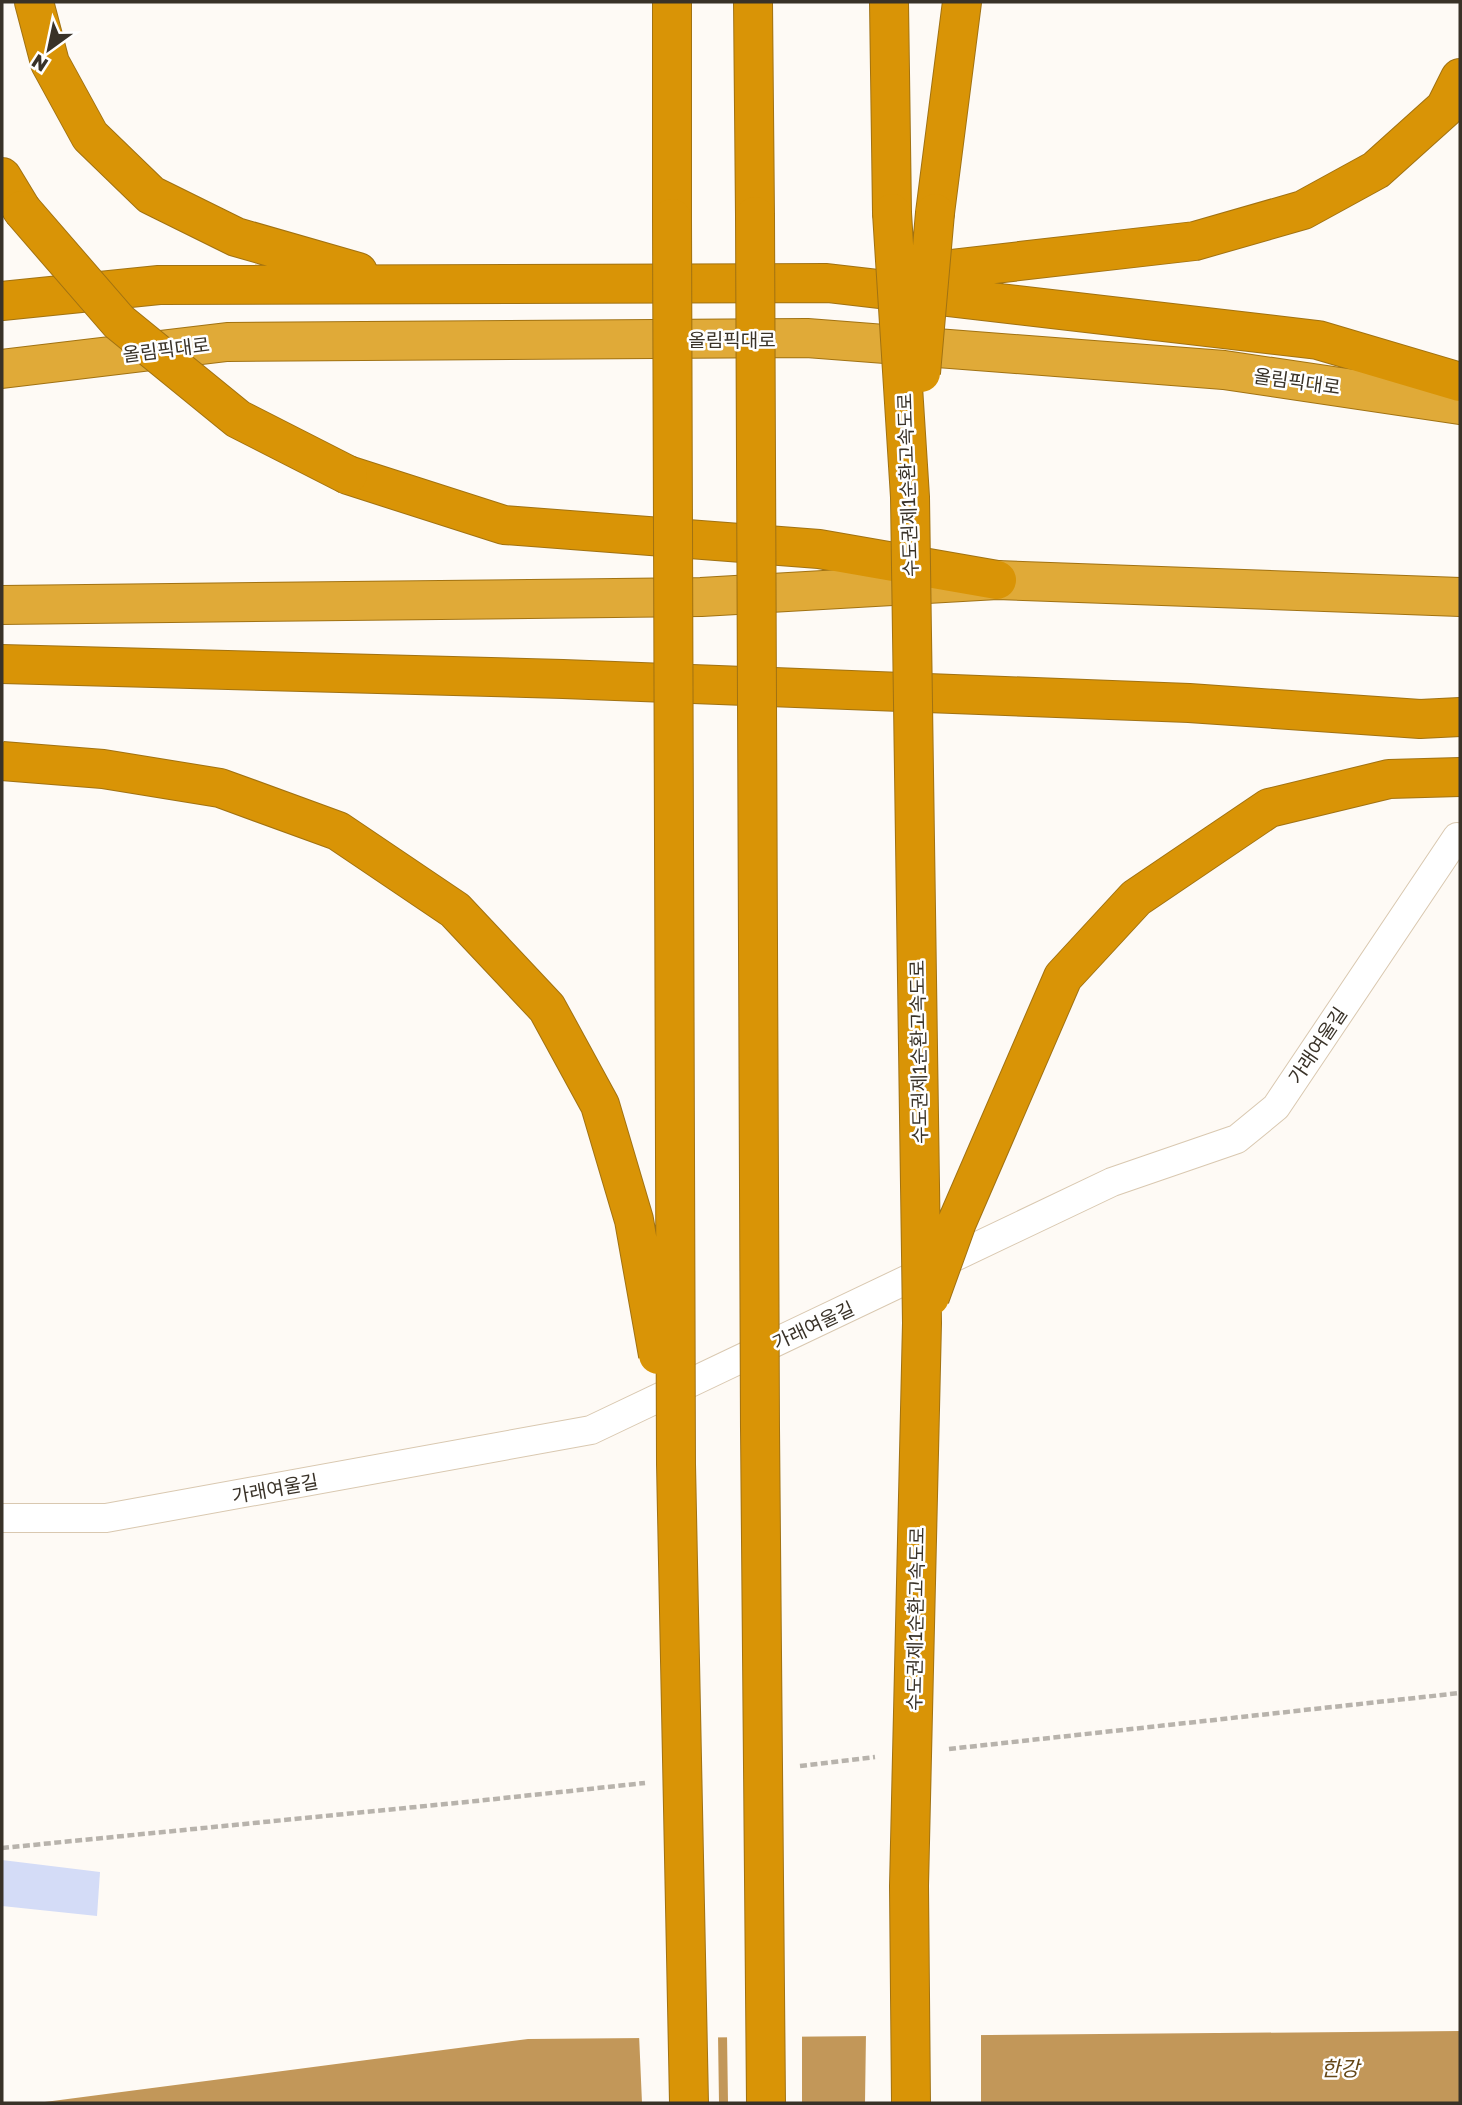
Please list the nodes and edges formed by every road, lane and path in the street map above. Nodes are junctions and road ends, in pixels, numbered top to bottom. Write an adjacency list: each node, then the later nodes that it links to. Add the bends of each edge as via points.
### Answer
1 (34, 2): 9 (highway, via 50,63 90,136 150,195 236,237)
2 (672, 2): 24 (highway, bridge)
3 (753, 2): 27 (highway, bridge)
4 (890, 2): 14 (highway, 수도권제1순환고속도로, bridge, via 892,213)
5 (962, 2): 14 (highway, bridge, via 935,213)
6 (1460, 78): 8 (highway, via 1445,108 1376,170 1303,210 1195,241)
7 (2, 177): 15 (highway, bridge, via 22,210 129,331 238,419 348,475 504,524 819,550)
8 (827, 283): 9 (highway); 12 (highway, via 1318,340)
9 (401, 284): 10 (highway, via 159,285)
10 (2, 301)
11 (2, 369): 13 (highway, 올림픽대로, via 227,342 807,338 1224,370)
12 (1460, 382)
13 (1460, 405)
14 (910, 497): 23 (highway, 수도권제1순환고속도로, bridge)
15 (997, 580): 16 (highway); 17 (highway, via 701,597)
16 (1460, 597)
17 (2, 605)
18 (2, 664): 19 (highway, via 563,679 1189,704 1420,719)
19 (1460, 717)
20 (2, 761): 24 (highway, bridge, via 103,769 220,788 338,831 465,920 547,1008 600,1105 634,1220)
21 (1460, 777): 23 (highway, bridge, via 1389,779 1269,808 1136,898 1063,977 957,1222)
22 (1460, 838): 25 (street, 가래여울길, via 1457,836 1276,1107 1237,1139 1112,1182 591,1430 106,1518)
23 (922, 1323): 28 (highway, 수도권제1순환고속도로, bridge, via 909,1886)
24 (676, 1464): 26 (highway, bridge)
25 (2, 1518)
26 (689, 2103)
27 (766, 2103)
28 (911, 2103)

